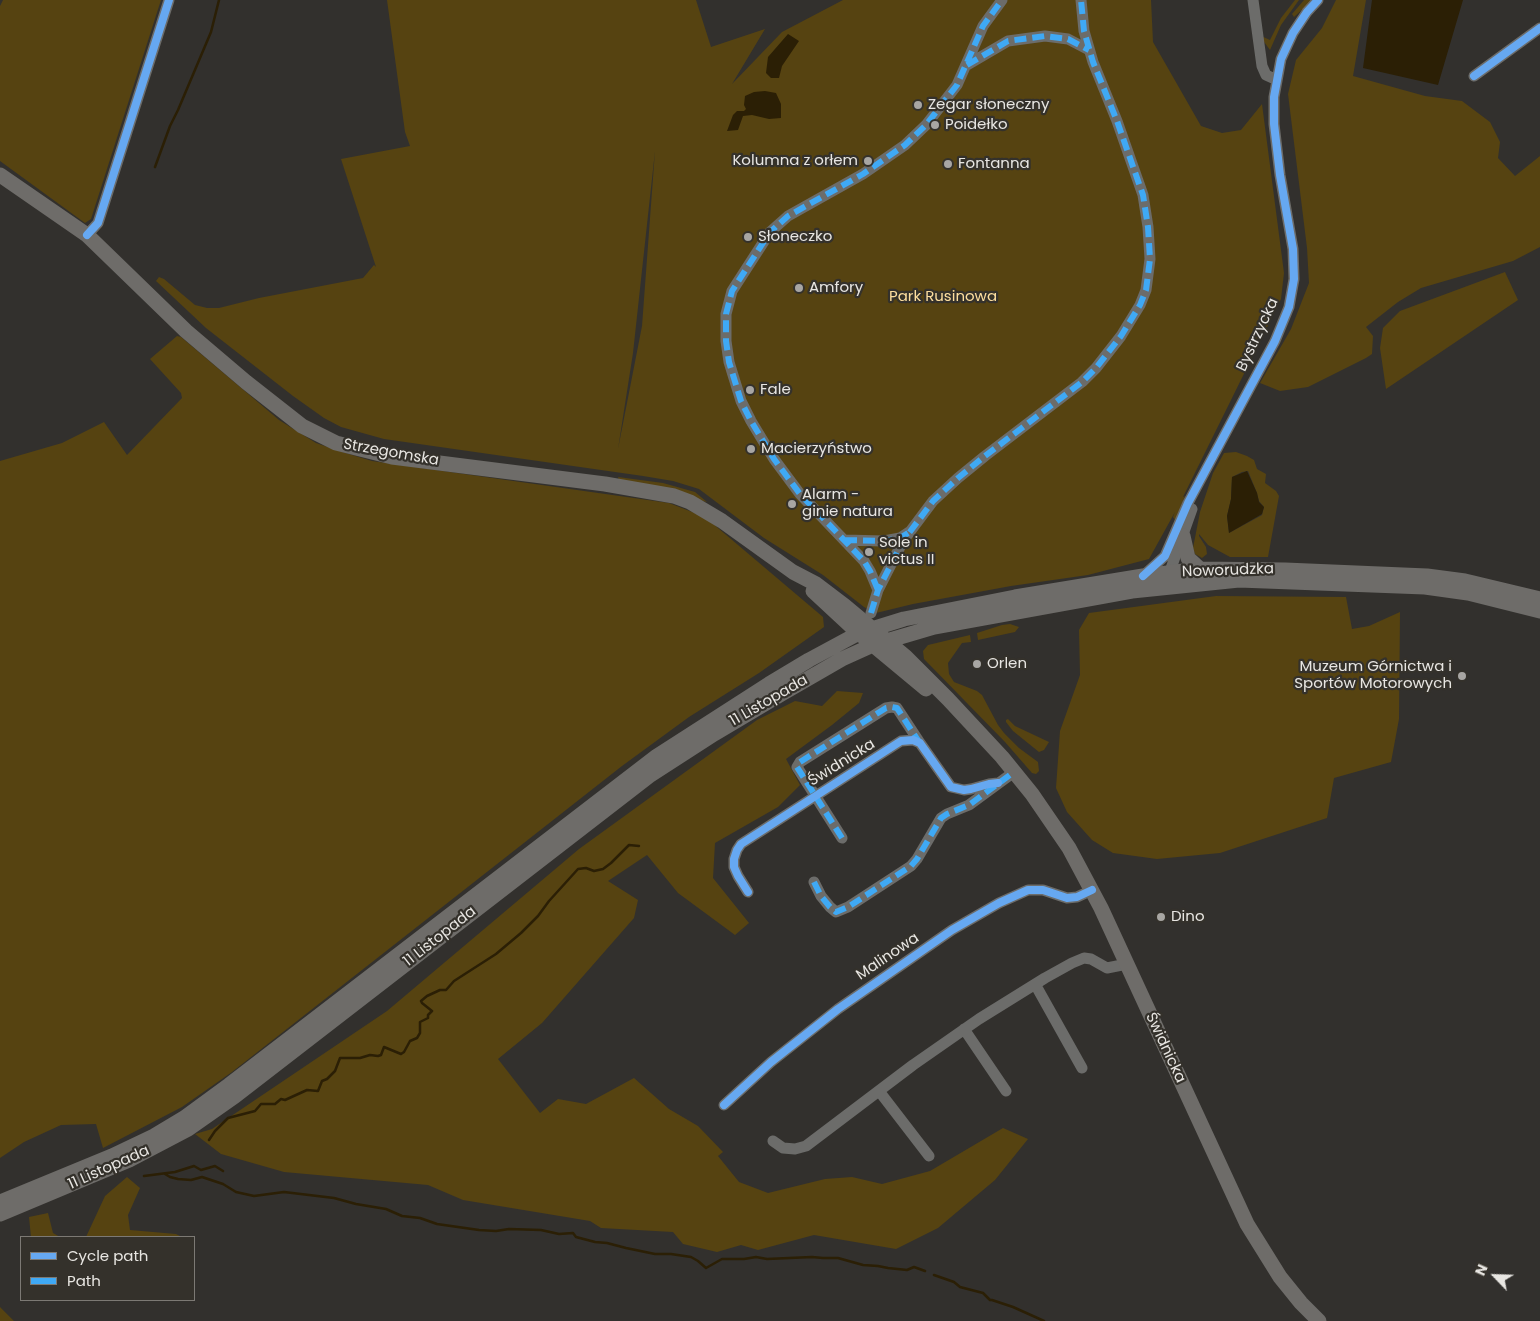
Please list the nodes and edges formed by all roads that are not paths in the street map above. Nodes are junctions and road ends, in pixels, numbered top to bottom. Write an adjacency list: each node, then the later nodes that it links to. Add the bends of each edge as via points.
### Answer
1 (169, 0): 12 (street, via 98,223)
2 (1002, 0): 8 (street, via 983,26)
3 (1081, 0): 7 (street)
4 (1253, 0): 10 (street, via 1262,66 1266,75)
5 (1318, 0): 10 (street, Bystrzycka, via 1293,32 1281,59)
6 (1540, 28): 9 (street)
7 (1089, 50): 8 (street, via 1068,39 1045,36 1008,41); 14 (street, via 1143,195 1150,260 1140,305 1121,336 1089,375 958,478 933,501)
8 (967, 64): 16 (street, via 957,85 909,141 863,174 788,216 770,232 732,291 726,314 729,362 751,421 774,460 800,494)
9 (1474, 76)
10 (1277, 80): 13 (street, Bystrzycka, via 1274,124 1293,249 1294,279 1289,307 1275,341)
11 (0, 175): 12 (main road, Strzegomska)
12 (88, 236): 19 (main road, Strzegomska, via 186,332 302,426 336,443 392,457 674,496 722,521)
13 (1192, 498): 15 (street, Bystrzycka); 17 (street, Bystrzycka)
14 (909, 532): 16 (street, via 900,538 884,541); 23 (street)
15 (1183, 536): 18 (main road, via 1188,558); 20 (street, Bystrzycka)
16 (845, 540): 23 (street, via 864,561)
17 (1165, 556): 20 (street); 21 (street, Bystrzycka)
18 (1200, 569): 20 (main road, Noworudzka); 24 (main road, Noworudzka, via 1427,576 1465,581)
19 (793, 572): 27 (main road, Strzegomska); 28 (main road, Strzegomska, via 837,599)
20 (1169, 574): 21 (main road, Noworudzka); 22 (street)
21 (1148, 582): 22 (main road, Noworudzka); 28 (main road, Noworudzka, via 962,607); 29 (main road, Noworudzka)
22 (1181, 585): 25 (main road, Noworudzka, via 1240,580 1425,587 1468,593)
23 (878, 590): 26 (street)
24 (1540, 599)
25 (1540, 611)
26 (871, 613)
27 (843, 619): 28 (main road, Strzegomska); 31 (main road)
28 (865, 631): 30 (main road, Świdnicka); 31 (main road, 11 Listopada)
29 (919, 631): 30 (main road, Noworudzka); 32 (main road, via 912,646)
30 (879, 642): 32 (main road, Świdnicka); 33 (main road, Świdnicka); 52 (main road, 11 Listopada, via 776,697 649,776 188,1129 129,1160)
31 (839, 644): 51 (main road, 11 Listopada, via 657,756 191,1114 112,1156)
32 (911, 662): 33 (main road, Świdnicka)
33 (974, 727): 35 (main road, Świdnicka)
34 (920, 743): 36 (street, Świdnicka, via 951,787 964,790); 37 (street, Świdnicka, via 902,741); 37 (street, Świdnicka, via 897,708 886,708 800,762 797,767)
35 (1014, 772): 36 (street, Świdnicka); 40 (main road, Świdnicka, via 1064,842)
36 (998, 784): 39 (street, Świdnicka, via 969,805 942,818 911,866 848,908 836,912 830,908)
37 (815, 796): 38 (street, Świdnicka); 41 (street, Świdnicka, via 741,844 734,867)
38 (842, 838)
39 (814, 882)
40 (1092, 890): 42 (main road, Świdnicka); 48 (street, Malinowa, via 1067,898 1042,890 1028,890 952,930 832,1014 770,1062)
41 (748, 892)
42 (1127, 964): 43 (street, via 1107,968 1084,958); 53 (main road, Świdnicka, via 1254,1238 1285,1284)
43 (1035, 984): 44 (street); 45 (street)
44 (964, 1029): 46 (street); 47 (street)
45 (1082, 1068)
46 (879, 1091): 49 (street, via 806,1146 783,1148); 50 (street)
47 (1006, 1091)
48 (724, 1105)
49 (773, 1141)
50 (929, 1156)
51 (0, 1202)
52 (0, 1214)
53 (1319, 1321)

